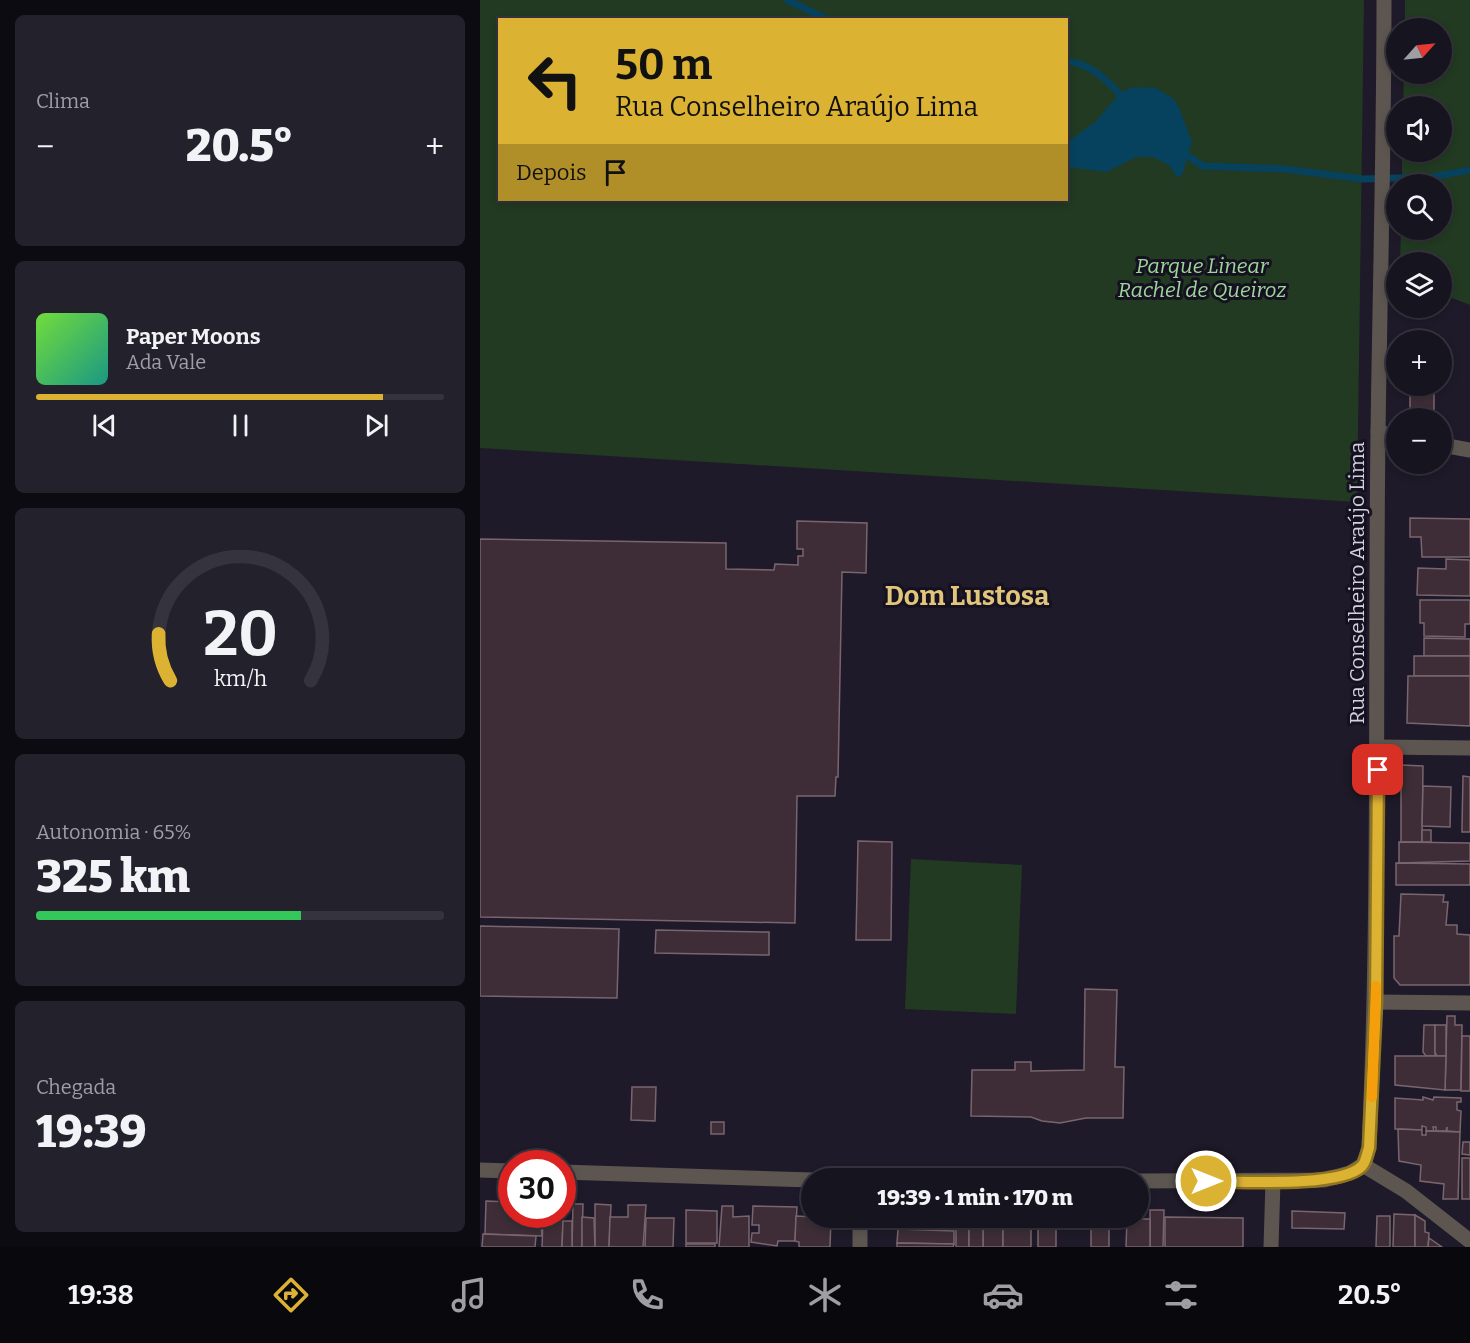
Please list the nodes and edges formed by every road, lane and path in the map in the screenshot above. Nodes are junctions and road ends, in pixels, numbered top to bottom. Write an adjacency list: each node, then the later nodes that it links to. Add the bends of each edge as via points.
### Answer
1 (1384, 0): 2 (street, Rua Conselheiro Araújo Lima)
2 (1378, 432): 3 (street); 6 (street, Rua Conselheiro Araújo Lima)
3 (1386, 434)
4 (1452, 447): 5 (street)
5 (1470, 450)
6 (1378, 747): 7 (street); 8 (street, Rua Conselheiro Araújo Lima)
7 (1470, 748)
8 (1376, 1002): 9 (street); 10 (street, Rua Conselheiro Araújo Lima, via 1369,1148)
9 (1470, 1003)
10 (1363, 1165): 16 (street, via 1324,1180); 18 (street, via 1406,1191)
11 (480, 1170): 12 (street)
12 (498, 1171)
13 (576, 1172): 14 (street)
14 (801, 1180)
15 (1149, 1181): 16 (street)
16 (1273, 1181): 20 (street)
17 (860, 1228): 19 (street)
18 (1470, 1241)
19 (860, 1247)
20 (1272, 1247)

